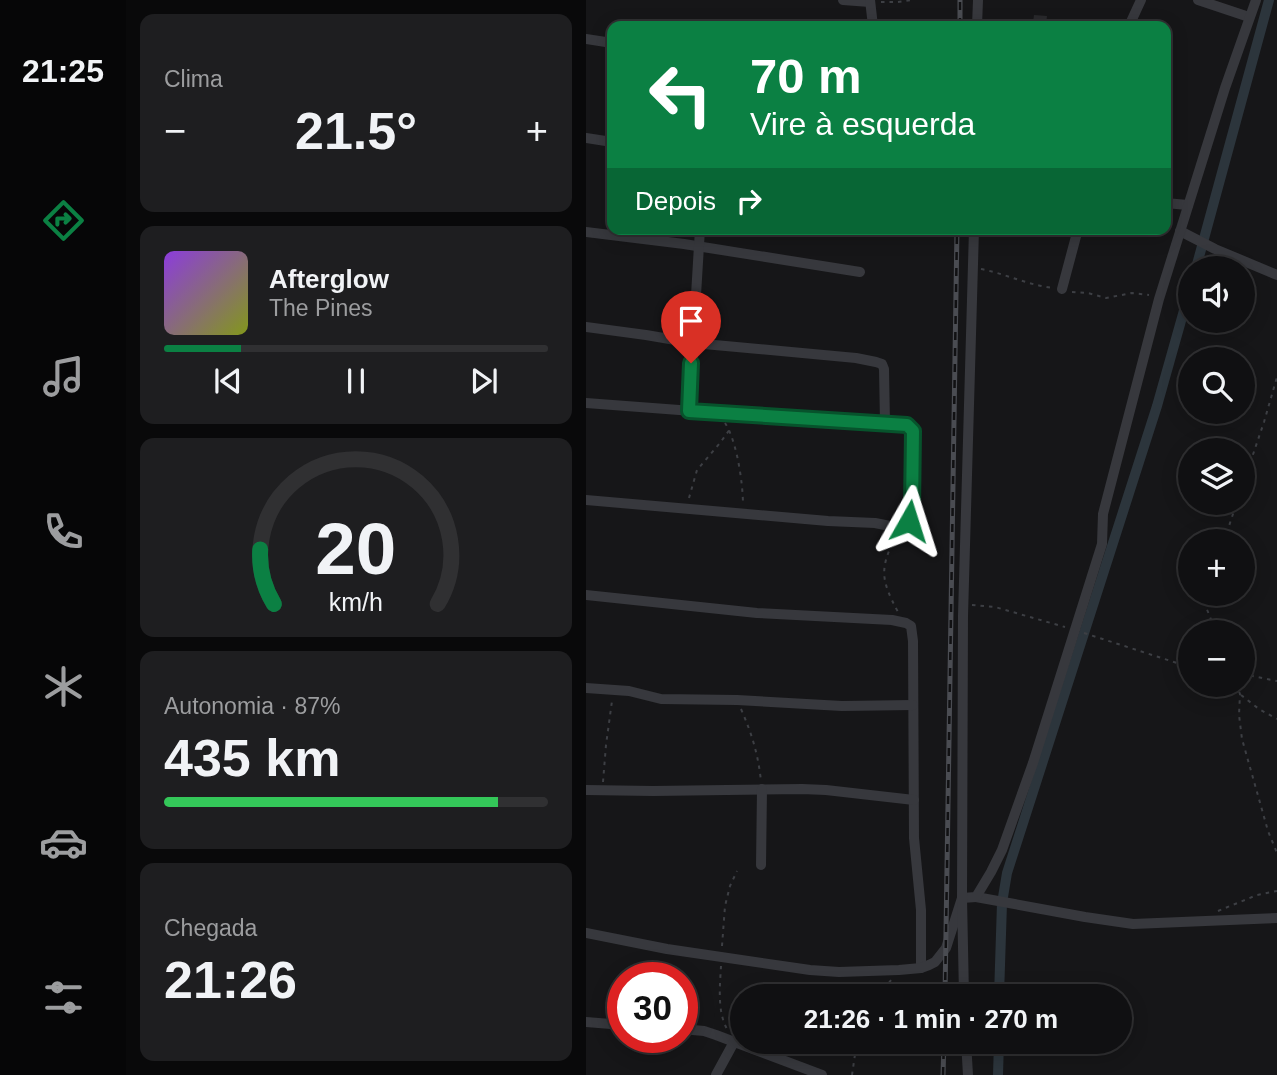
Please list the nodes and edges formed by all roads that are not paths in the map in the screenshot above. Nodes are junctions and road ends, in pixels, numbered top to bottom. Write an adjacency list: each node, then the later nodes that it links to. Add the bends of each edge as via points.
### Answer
1 (843, 0): 6 (street)
2 (978, 0): 9 (street)
3 (1141, 0): 10 (street)
4 (1198, 0): 7 (street)
5 (1256, 0): 7 (street)
6 (870, 1): 8 (street)
7 (1249, 17): 16 (street)
8 (872, 21)
9 (977, 21)
10 (1131, 21)
11 (586, 39): 12 (street)
12 (607, 42)
13 (586, 138): 14 (street)
14 (607, 141)
15 (1171, 204): 16 (street)
16 (1188, 205): 17 (street)
17 (1180, 231): 26 (street); 41 (street, via 1103,514 1102,544 1002,850)
18 (586, 232): 19 (street)
19 (607, 235)
20 (609, 235): 24 (street)
21 (700, 235): 24 (street)
22 (974, 235): 42 (street, via 964,565)
23 (1076, 235): 27 (street)
24 (700, 247): 25 (street); 29 (street)
25 (860, 272)
26 (1277, 275)
27 (1062, 289)
28 (586, 327): 29 (street)
29 (693, 343): 31 (street); 32 (street, via 880,363 885,369)
30 (586, 403): 31 (street)
31 (689, 411): 32 (street)
32 (885, 423): 33 (street, via 903,423 913,431 912,509 909,521 900,528)
33 (586, 500)
34 (586, 594): 36 (street, via 757,613 903,622 913,631)
35 (586, 688): 36 (street, via 661,699)
36 (913, 705): 39 (street)
37 (762, 789): 38 (street); 39 (street, via 826,790); 40 (street)
38 (586, 790)
39 (914, 800): 45 (street)
40 (761, 865)
41 (976, 897): 42 (street); 43 (street, via 1133,924)
42 (962, 898): 45 (street, via 946,948 932,964); 46 (street)
43 (1277, 918)
44 (586, 933): 45 (street, via 825,971)
45 (921, 968)
46 (964, 984)
47 (586, 1023): 48 (street)
48 (607, 1024)
49 (698, 1030): 50 (street)
50 (730, 1041)
51 (730, 1049): 54 (street)
52 (766, 1054): 55 (street)
53 (967, 1054): 56 (street)
54 (716, 1075)
55 (822, 1075)
56 (968, 1075)

